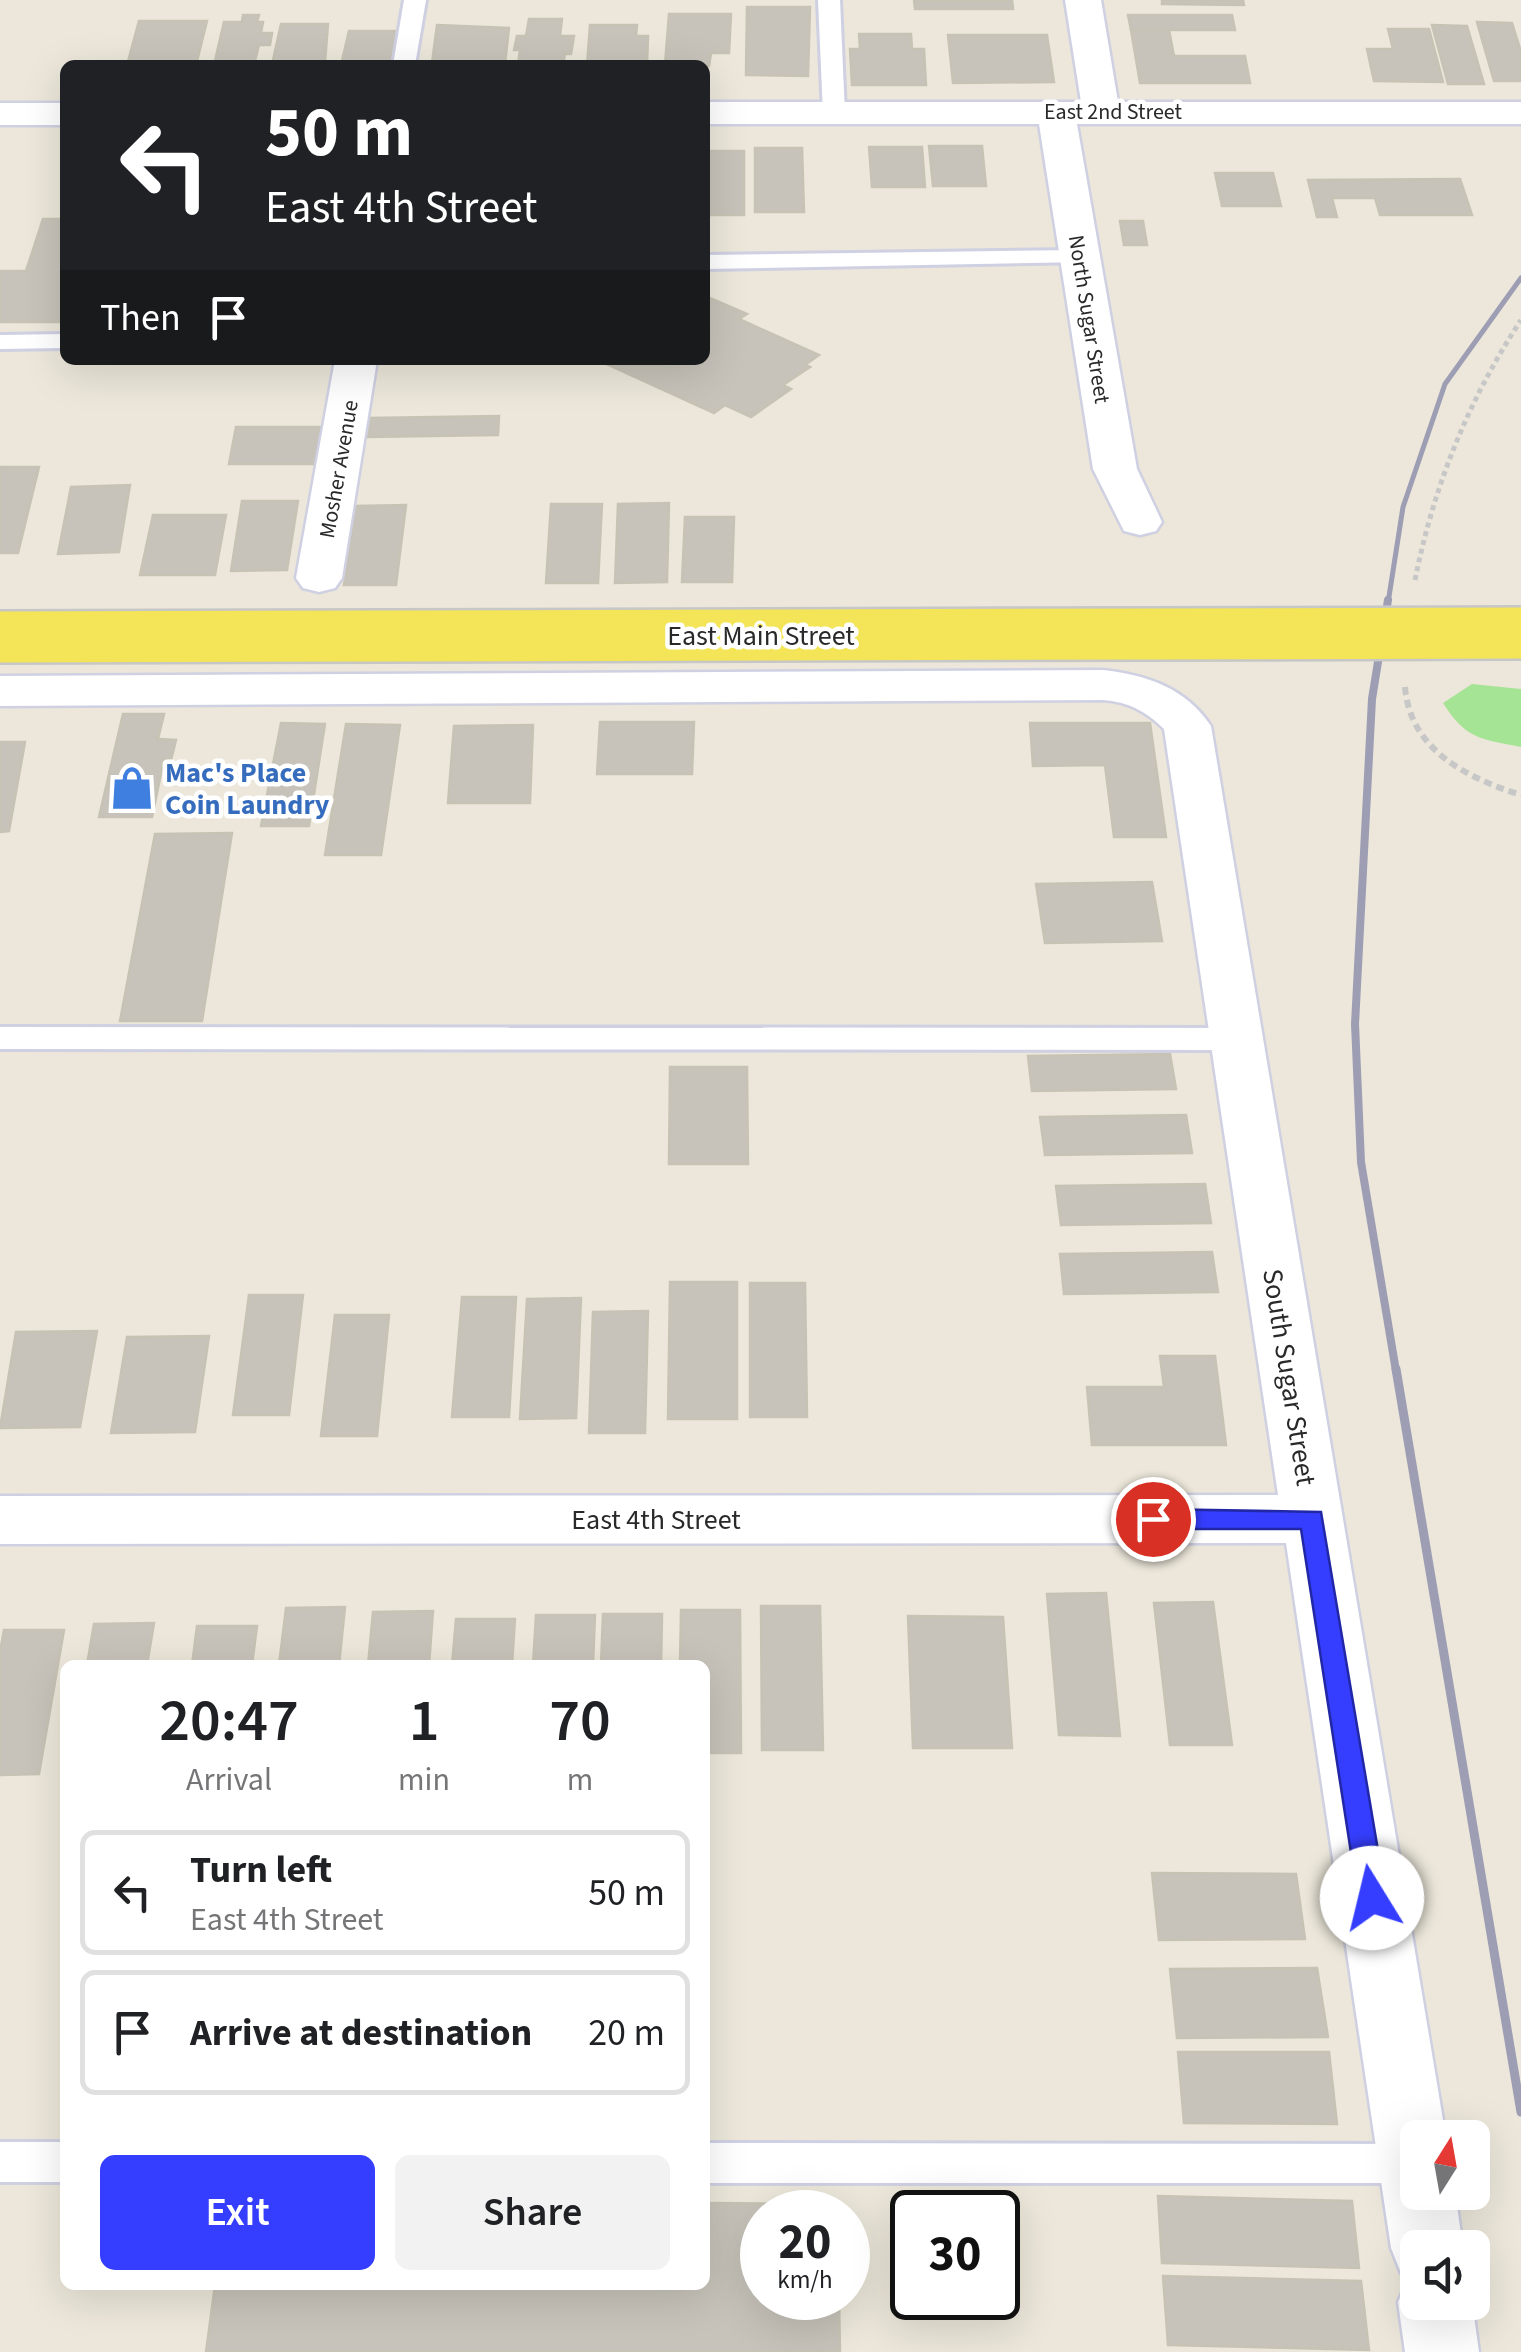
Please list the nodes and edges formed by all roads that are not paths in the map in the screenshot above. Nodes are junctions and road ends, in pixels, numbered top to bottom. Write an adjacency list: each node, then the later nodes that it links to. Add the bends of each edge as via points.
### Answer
1 (415, 0): 4 (lane)
2 (829, 0): 11 (lane)
3 (1083, 0): 6 (street)
4 (405, 60)
5 (1056, 111): 6 (street, East 2nd Street); 11 (street, East 2nd Street); 12 (street, North Sugar Street)
6 (1101, 111): 7 (street, East 2nd Street)
7 (1521, 113)
8 (0, 114): 9 (street)
9 (60, 114)
10 (710, 114): 11 (street, East 2nd Street)
11 (834, 114)
12 (1080, 257): 13 (lane); 17 (street, North Sugar Street, via 1115,469)
13 (710, 262)
14 (60, 341): 15 (lane)
15 (0, 342)
16 (355, 365): 18 (street, Mosher Avenue)
17 (1140, 522)
18 (320, 578)
19 (1521, 632): 20 (main road, East Main Street, bridge)
20 (0, 637)
21 (0, 691): 22 (street, East Main Street, via 1103,685)
22 (1159, 698): 24 (street, South Sugar Street, via 1187,726)
23 (0, 1038): 24 (lane)
24 (1237, 1039): 25 (street, South Sugar Street)
25 (1312, 1519): 26 (street, East 4th Street); 27 (street, South Sugar Street)
26 (0, 1520)
27 (1407, 2120)
28 (0, 2162): 29 (lane)
29 (60, 2162)
30 (710, 2163): 31 (lane)
31 (1400, 2181)
32 (1438, 2320): 33 (street)
33 (1442, 2352)

